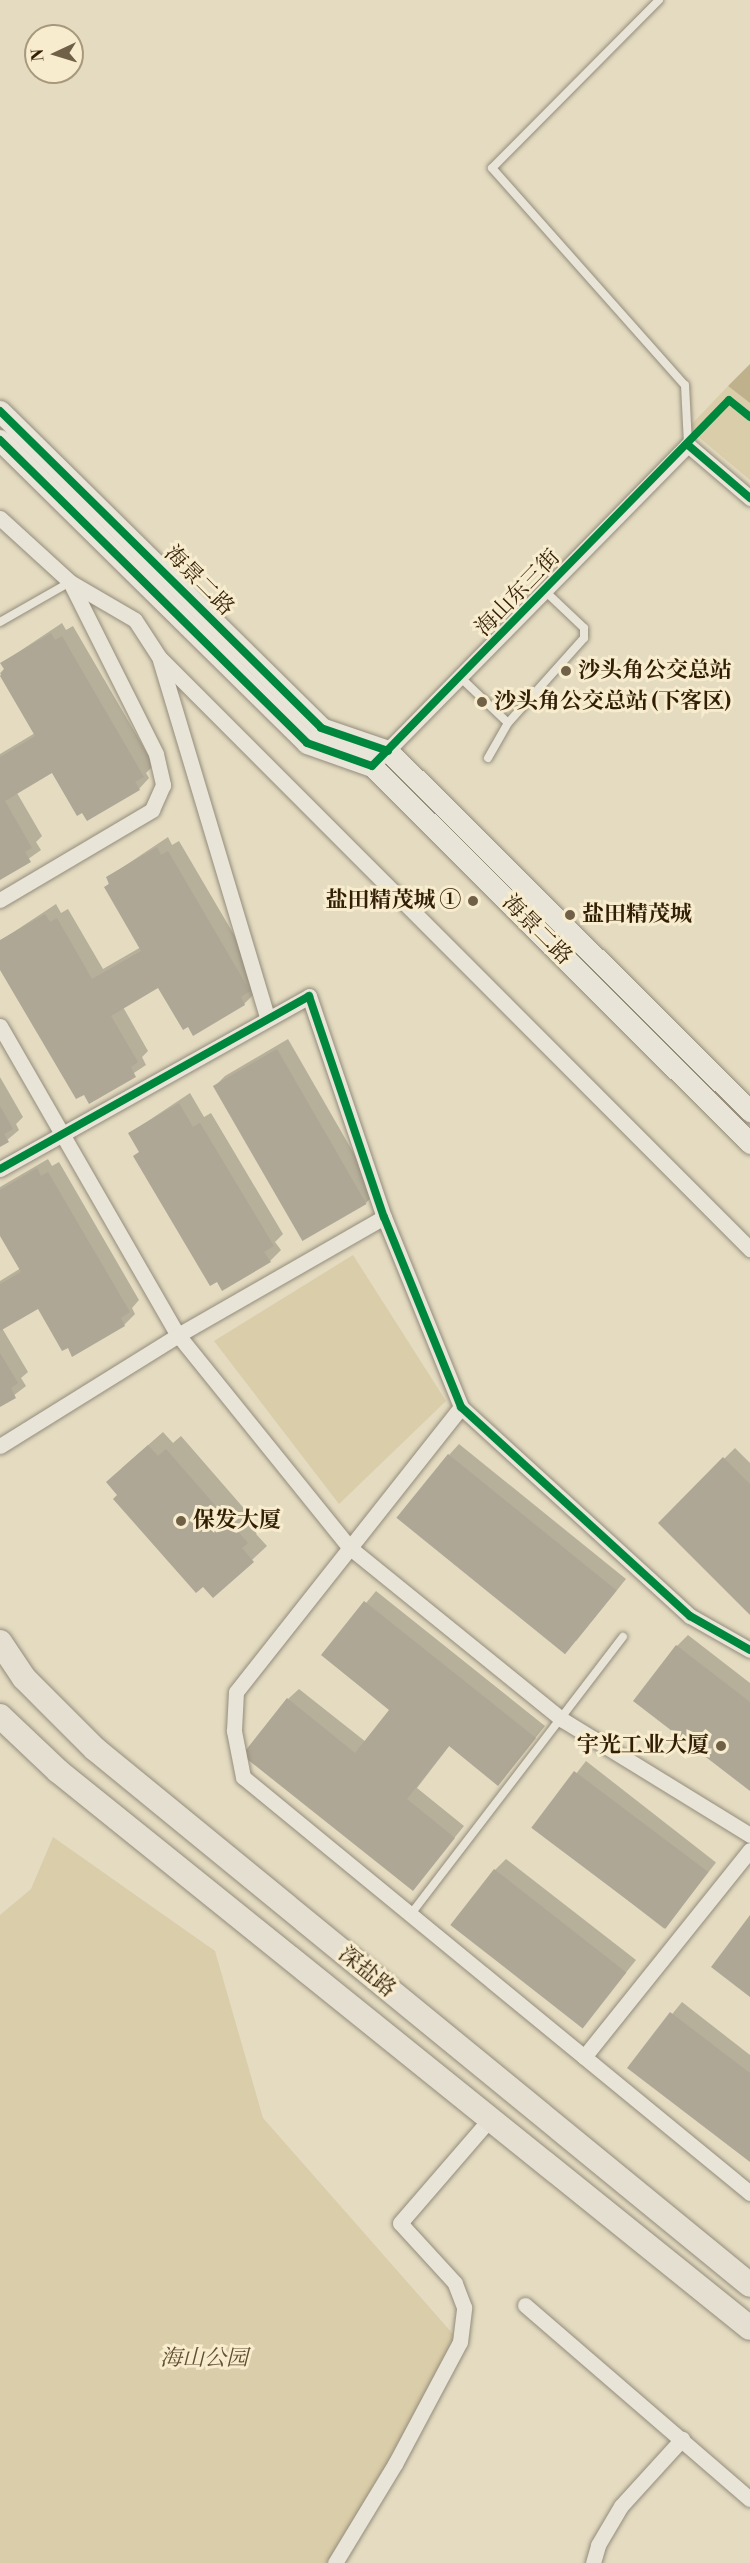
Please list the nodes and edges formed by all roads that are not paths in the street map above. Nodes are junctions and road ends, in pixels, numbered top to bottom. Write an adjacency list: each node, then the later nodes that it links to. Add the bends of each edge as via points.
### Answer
1 (659, 0): 4 (lane, via 492,168 685,385)
2 (0, 411): 13 (street, 海景二路, via 321,728)
3 (0, 440): 15 (street, 海景二路, via 307,743)
4 (688, 445): 5 (street); 8 (street, 海山东三街)
5 (750, 498)
6 (0, 518): 7 (street)
7 (70, 582): 9 (lane); 10 (street, via 135,620); 16 (street, via 152,744 163,785 152,810)
8 (545, 591): 11 (street, 海山东三街); 12 (lane, via 584,628 584,638)
9 (0, 621)
10 (159, 657): 17 (street); 24 (street)
11 (460, 677): 12 (lane); 13 (street, 海山东三街)
12 (508, 723): 14 (lane)
13 (388, 751): 15 (street, 海山东三街); 19 (street, 海景二路)
14 (488, 758)
15 (372, 766): 21 (street, 海景二路)
16 (0, 900)
17 (267, 1017): 20 (street); 23 (street, via 309,996)
18 (0, 1026): 20 (street)
19 (750, 1111)
20 (62, 1133): 22 (street); 25 (street)
21 (750, 1143)
22 (0, 1169)
23 (384, 1217): 25 (street); 26 (street)
24 (750, 1249)
25 (178, 1335): 27 (street); 28 (street)
26 (461, 1407): 28 (street); 31 (street, via 690,1616)
27 (0, 1446)
28 (349, 1547): 33 (street); 36 (street, via 236,1692 234,1731 243,1777)
29 (623, 1637): 33 (lane)
30 (0, 1642): 40 (main road, 深盐路, via 24,1678 95,1749)
31 (750, 1650)
32 (0, 1716): 38 (main road, 深盐路, via 58,1771)
33 (563, 1720): 34 (street); 36 (lane)
34 (750, 1835)
35 (750, 1850): 37 (street)
36 (411, 1914): 37 (street)
37 (584, 2057): 39 (street)
38 (489, 2120): 42 (main road, 深盐路); 45 (street, via 400,2223 455,2283 465,2307 460,2342 395,2464)
39 (750, 2192)
40 (750, 2285)
41 (525, 2305): 43 (street)
42 (750, 2328)
43 (682, 2439): 44 (street); 46 (street, via 621,2506 598,2545)
44 (750, 2499)
45 (335, 2563)
46 (593, 2563)

